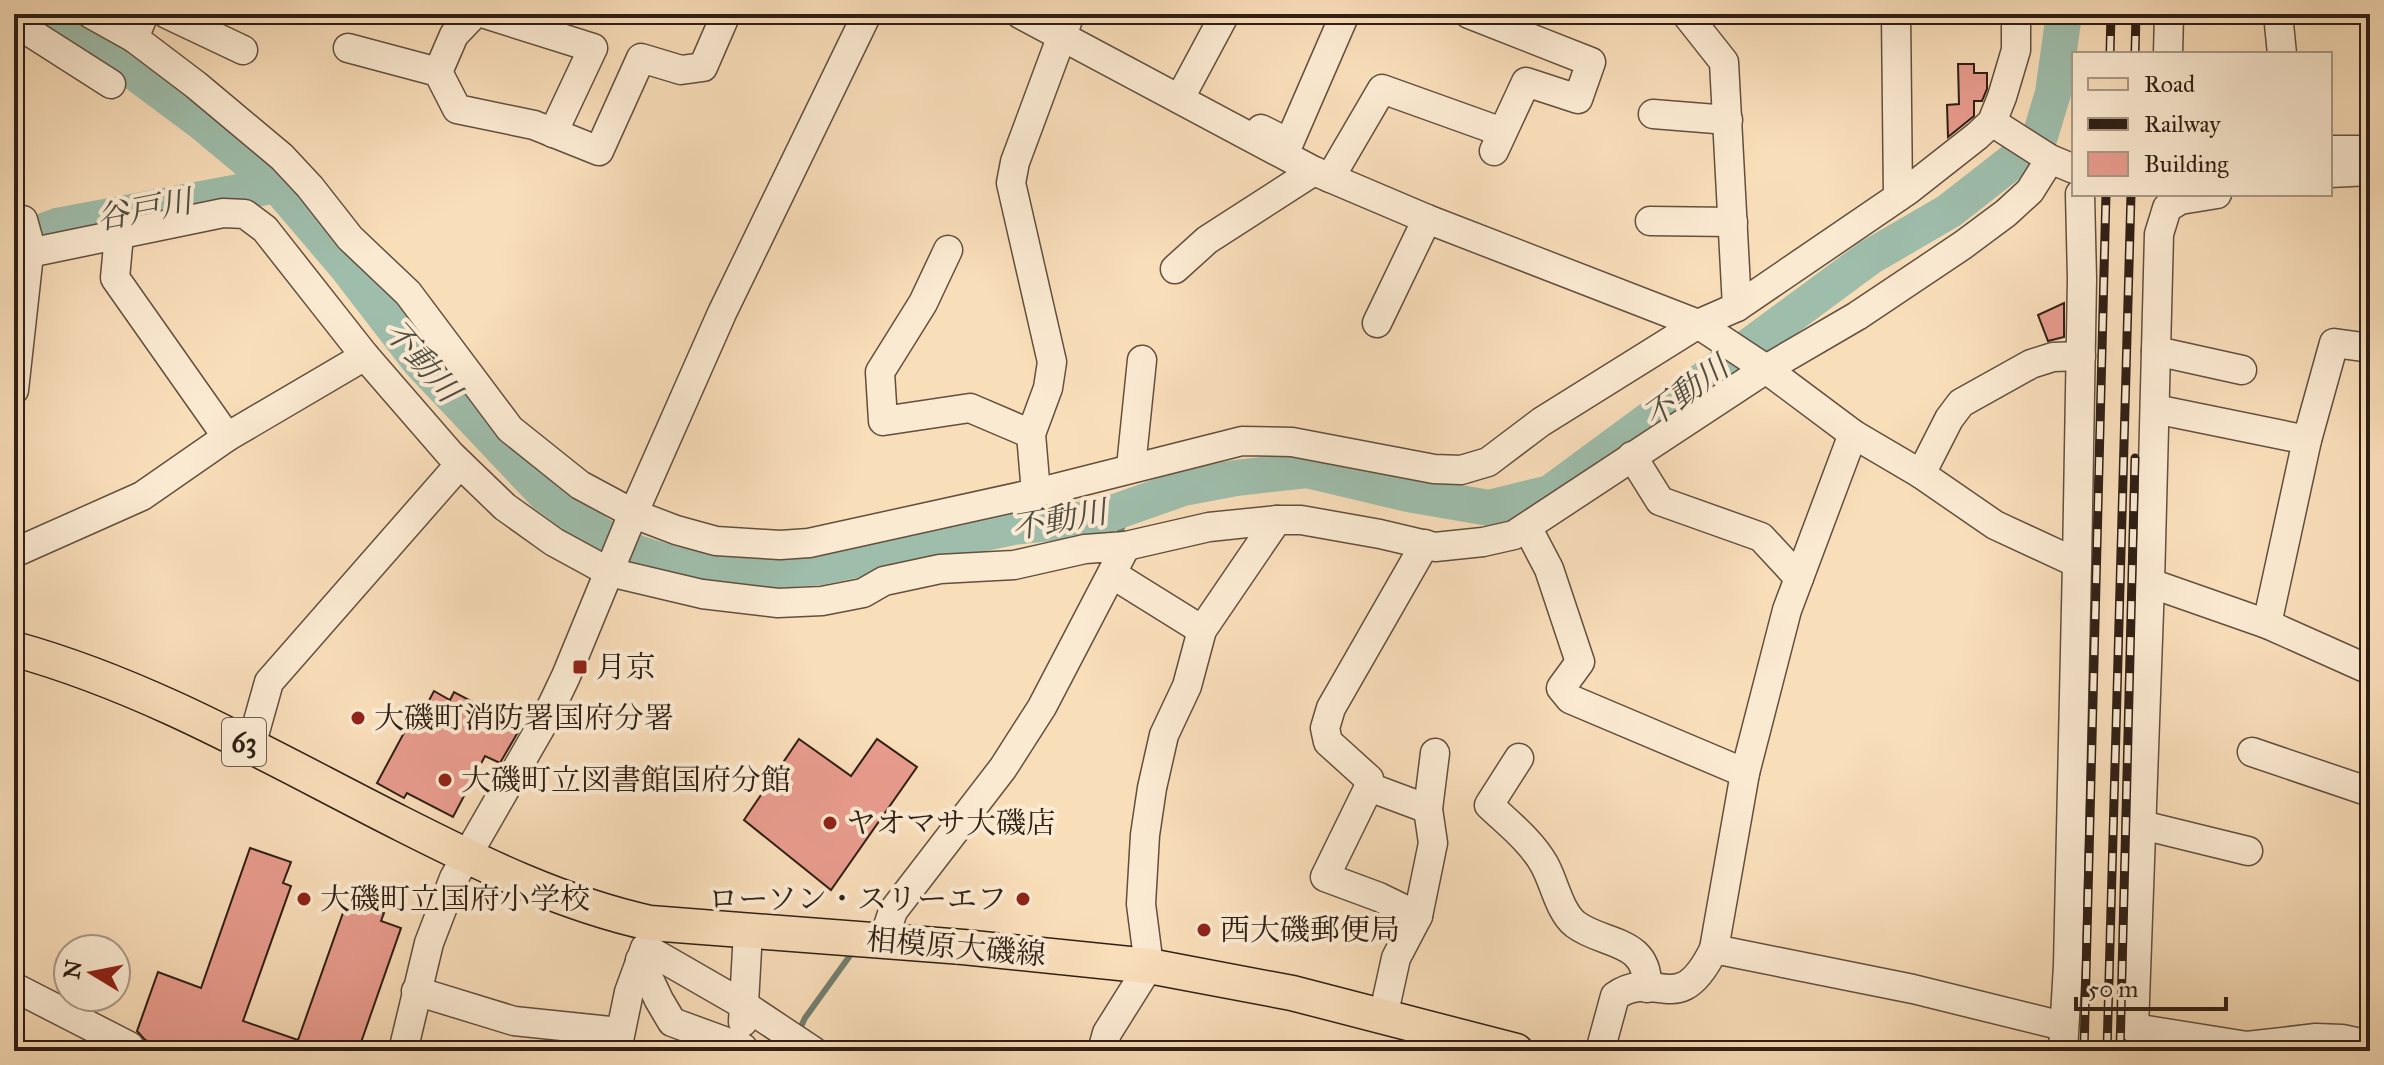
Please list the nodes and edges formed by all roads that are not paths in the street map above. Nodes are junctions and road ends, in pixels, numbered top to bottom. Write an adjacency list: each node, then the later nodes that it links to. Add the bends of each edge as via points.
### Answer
1 (91, 14): 18 (street)
2 (167, 14): 20 (street)
3 (474, 14): 23 (street, via 454,35)
4 (485, 14): 30 (street, via 593,48)
5 (726, 14): 30 (street, via 703,67 681,70 641,58 599,151)
6 (867, 14): 69 (street, via 722,313)
7 (1020, 14): 17 (street)
8 (1225, 14): 25 (street)
9 (1345, 14): 29 (street, via 1289,143 1253,125)
10 (1469, 14): 36 (street, via 1591,62 1578,99 1526,82 1498,142 1382,89)
11 (1686, 14): 27 (street, via 1724,62)
12 (1896, 14): 39 (street)
13 (2016, 14): 28 (street, via 2016,50)
14 (2169, 14): 21 (street)
15 (2278, 14): 22 (street)
16 (14, 22): 24 (street)
17 (1066, 25): 25 (street); 59 (street, via 1011,183 1052,362)
18 (139, 26): 69 (street, via 196,85 282,157 350,238 408,293 510,429)
19 (348, 48): 23 (street)
20 (243, 50)
21 (2168, 52)
22 (2282, 52)
23 (438, 72): 30 (street, via 457,109)
24 (111, 84)
25 (1180, 98): 29 (street)
26 (1653, 114): 27 (street)
27 (1728, 120): 42 (street)
28 (1992, 122): 33 (street); 39 (street)
29 (1237, 129): 36 (street)
30 (553, 133)
31 (2332, 150): 32 (street)
32 (2370, 150)
33 (2062, 164): 55 (street, via 1995,221 1857,316)
34 (2370, 171): 35 (street)
35 (2332, 173)
36 (1322, 175): 40 (street); 46 (street, via 1207,240)
37 (2080, 196): 53 (street)
38 (2205, 196): 51 (street, via 2167,208 2159,234)
39 (1898, 197): 47 (street)
40 (1427, 219): 48 (street); 49 (street)
41 (1650, 221): 42 (street)
42 (1733, 222): 47 (street)
43 (24, 235): 44 (street); 57 (street)
44 (119, 235): 52 (street, via 223,213 245,214 265,229); 61 (street, via 115,278)
45 (948, 250): 59 (street, via 880,372 883,421 970,408)
46 (1175, 269)
47 (1737, 307): 49 (street)
48 (1377, 323)
49 (1698, 324): 55 (street); 65 (street, via 1541,422 1488,462 1461,470 1292,442 1242,441)
50 (2370, 348): 62 (street, via 2334,343)
51 (2156, 351): 56 (street); 58 (street)
52 (365, 356): 61 (street); 64 (street)
53 (2081, 356): 66 (street, via 2031,364 1961,403); 74 (street)
54 (1142, 360): 65 (street)
55 (1766, 369): 60 (street); 63 (street)
56 (2242, 370)
57 (14, 390)
58 (2155, 409): 62 (street); 78 (street)
59 (1031, 434): 67 (street)
60 (1853, 434): 66 (street); 77 (street)
61 (227, 437): 73 (street, via 142,496)
62 (2307, 440): 79 (street)
63 (1632, 456): 70 (street); 77 (street, via 1660,501 1761,537)
64 (460, 464): 75 (street, via 505,507 554,542); 83 (street, via 269,682)
65 (1131, 467): 67 (street)
66 (1921, 474): 74 (street, via 1995,525)
67 (1036, 493): 69 (street, via 780,545 716,541)
68 (1277, 520): 71 (street); 72 (street, via 1209,527); 80 (street)
69 (630, 521): 75 (street)
70 (1527, 527): 71 (street, via 1483,542); 87 (street, via 1549,569 1580,662 1561,688 1564,699)
71 (1425, 544): 88 (street, via 1331,708 1325,728 1328,742 1369,779)
72 (1126, 546): 75 (street, via 1014,565 940,569 884,581 863,593 778,603 702,594); 76 (street)
73 (14, 553)
74 (2077, 563): 105 (street)
75 (610, 568): 93 (street, via 546,718)
76 (1112, 574): 80 (street); 96 (street, via 1042,707 1003,768 893,911)
77 (1799, 578): 87 (street)
78 (2150, 583): 79 (street); 91 (street)
79 (2267, 624): 82 (street)
80 (1202, 630): 99 (street, via 1187,686 1164,735 1152,788 1141,904)
81 (14, 649): 83 (main road, 相模原大磯線 / 63, via 144,694)
82 (2370, 670)
83 (251, 746): 93 (main road, 相模原大磯線 / 63)
84 (2252, 752): 89 (street)
85 (1435, 753): 90 (street)
86 (1519, 758): 101 (street, via 1489,805 1535,850 1568,916 1633,953 1648,971)
87 (1745, 773): 98 (street)
88 (1369, 787): 90 (street); 94 (street, via 1325,877)
89 (2370, 792)
90 (1428, 809): 94 (street, via 1433,843)
91 (2142, 825): 92 (street); 107 (street, via 2134,1028)
92 (2248, 851)
93 (465, 857): 97 (main road, 相模原大磯線 / 63, via 603,911); 102 (street, via 429,943)
94 (1418, 916): 104 (street, via 1396,958)
95 (748, 931): 96 (main road, 相模原大磯線 / 63); 97 (main road, 相模原大磯線 / 63); 103 (street)
96 (883, 941): 99 (main road, 相模原大磯線 / 63)
97 (645, 944): 103 (street); 106 (street); 110 (street, via 659,1000 672,1022)
98 (1714, 949): 101 (street, via 1696,980 1686,986); 105 (street, via 1913,989)
99 (1149, 966): 104 (main road, 相模原大磯線 / 63, via 1265,987); 113 (street, via 1107,1033)
100 (14, 987): 111 (street, via 129,1046)
101 (1647, 988): 115 (street, via 1624,989 1615,996)
102 (416, 991): 106 (street, via 514,1021); 112 (street)
103 (744, 1005): 108 (street); 110 (street)
104 (1383, 1017): 114 (main road, 相模原大磯線 / 63)
105 (2063, 1038)
106 (618, 1042)
107 (2162, 1042): 109 (street, via 2247,1046 2316,1038)
108 (801, 1043)
109 (2370, 1045)
110 (743, 1049)
111 (129, 1051)
112 (403, 1051)
113 (1102, 1051)
114 (1516, 1051)
115 (1600, 1051)

